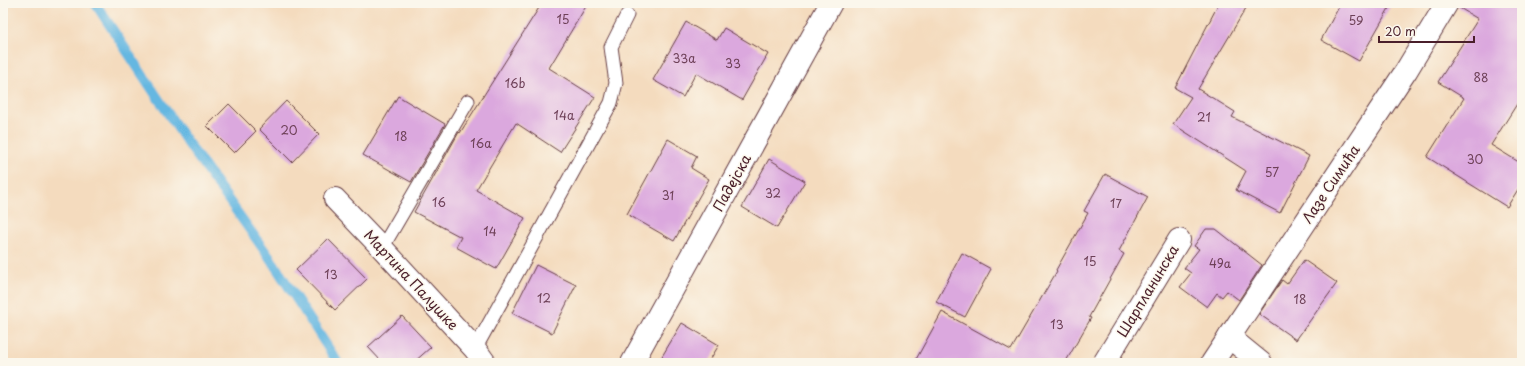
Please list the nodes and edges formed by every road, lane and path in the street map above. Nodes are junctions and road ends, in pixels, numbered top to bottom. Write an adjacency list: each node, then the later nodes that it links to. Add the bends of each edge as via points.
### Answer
1 (831, 3): 10 (street, Падејска)
2 (1447, 3): 8 (street, Лазе Симића, via 1402,78)
3 (627, 15): 9 (lane, via 611,47 616,83 611,103)
4 (468, 101): 7 (lane)
5 (335, 199): 7 (street, Мартина Палушке)
6 (1179, 240): 11 (street, Шарпланинска)
7 (382, 248): 9 (street, Мартина Палушке)
8 (1229, 337): 12 (street, Лазе Симића); 13 (street)
9 (480, 356)
10 (632, 363)
11 (1104, 363)
12 (1212, 363)
13 (1261, 363)

